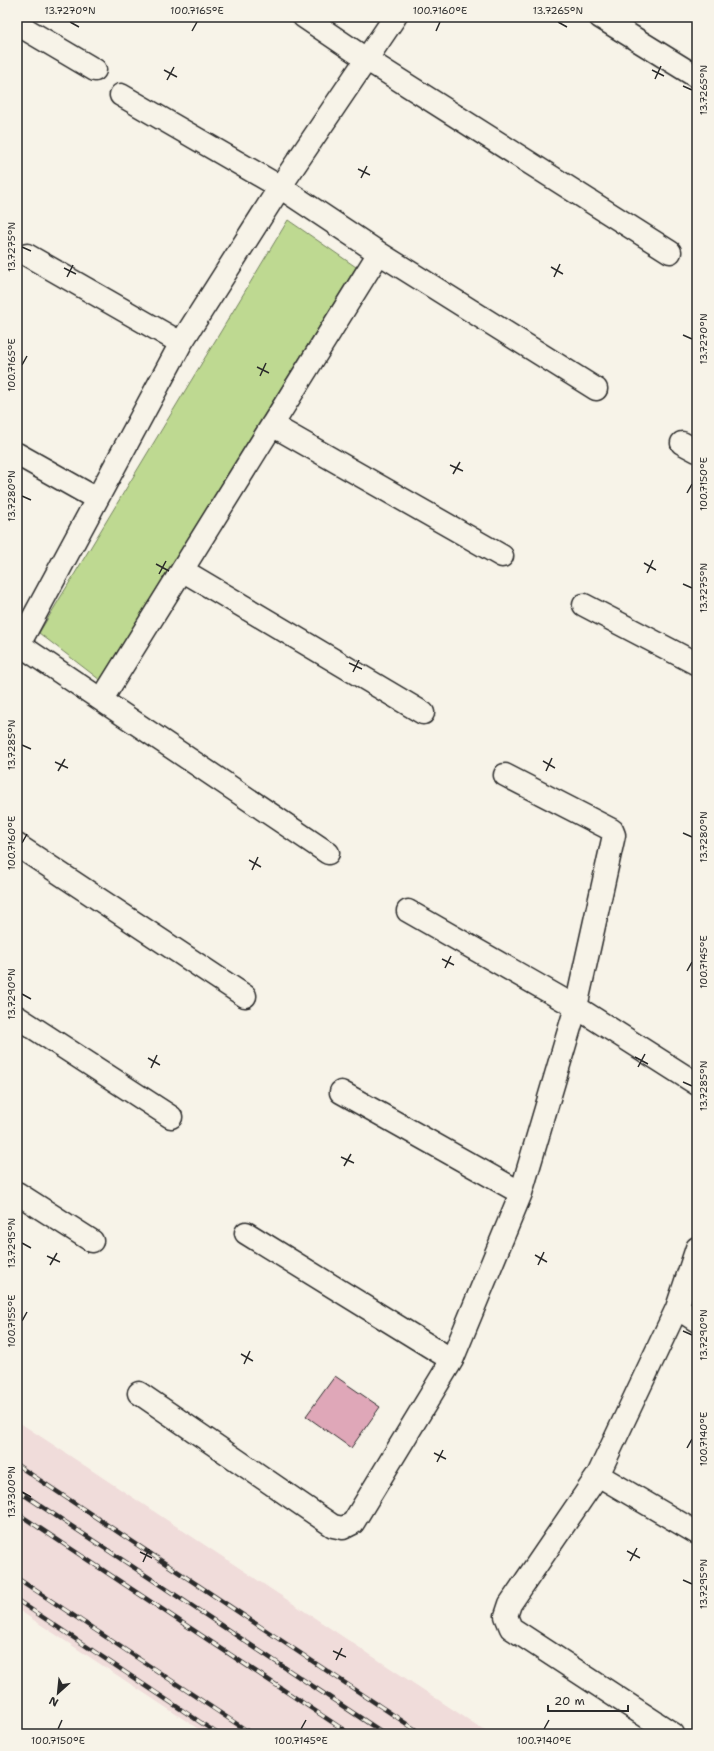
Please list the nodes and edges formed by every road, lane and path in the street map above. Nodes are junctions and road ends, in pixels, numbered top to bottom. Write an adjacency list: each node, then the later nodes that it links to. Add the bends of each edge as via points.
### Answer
1 (304, 17): 5 (street)
2 (395, 17): 5 (street)
3 (600, 17): 7 (street)
4 (17, 24): 6 (street)
5 (366, 59): 9 (street); 10 (street)
6 (95, 70)
7 (697, 77)
8 (121, 96): 9 (street)
9 (280, 187): 11 (street); 13 (street)
10 (670, 252)
11 (379, 253): 14 (street); 15 (street)
12 (27, 255): 13 (street)
13 (181, 343): 17 (street)
14 (596, 389)
15 (272, 425): 18 (street); 19 (street)
16 (17, 454): 17 (street)
17 (97, 499): 21 (street)
18 (502, 556)
19 (182, 570): 23 (street); 24 (street)
20 (584, 605): 22 (street)
21 (18, 645): 23 (street)
22 (697, 664)
23 (102, 699): 27 (street)
24 (423, 713)
25 (505, 775): 30 (street, via 612,830 614,835)
26 (17, 845): 29 (street)
27 (328, 853)
28 (408, 911): 30 (street)
29 (245, 996)
30 (576, 1007): 32 (street); 36 (street)
31 (17, 1017): 34 (street)
32 (697, 1084)
33 (341, 1092): 36 (street)
34 (171, 1117)
35 (17, 1193): 38 (street)
36 (521, 1193): 42 (street)
37 (246, 1232): 42 (street)
38 (92, 1241)
39 (697, 1248): 40 (street)
40 (677, 1308): 41 (street); 44 (street)
41 (697, 1321)
42 (452, 1360): 43 (street, via 353,1523 343,1528 333,1526)
43 (139, 1393)
44 (598, 1475): 45 (street); 46 (street, via 510,1604 506,1616 508,1624)
45 (697, 1533)
46 (673, 1734)

